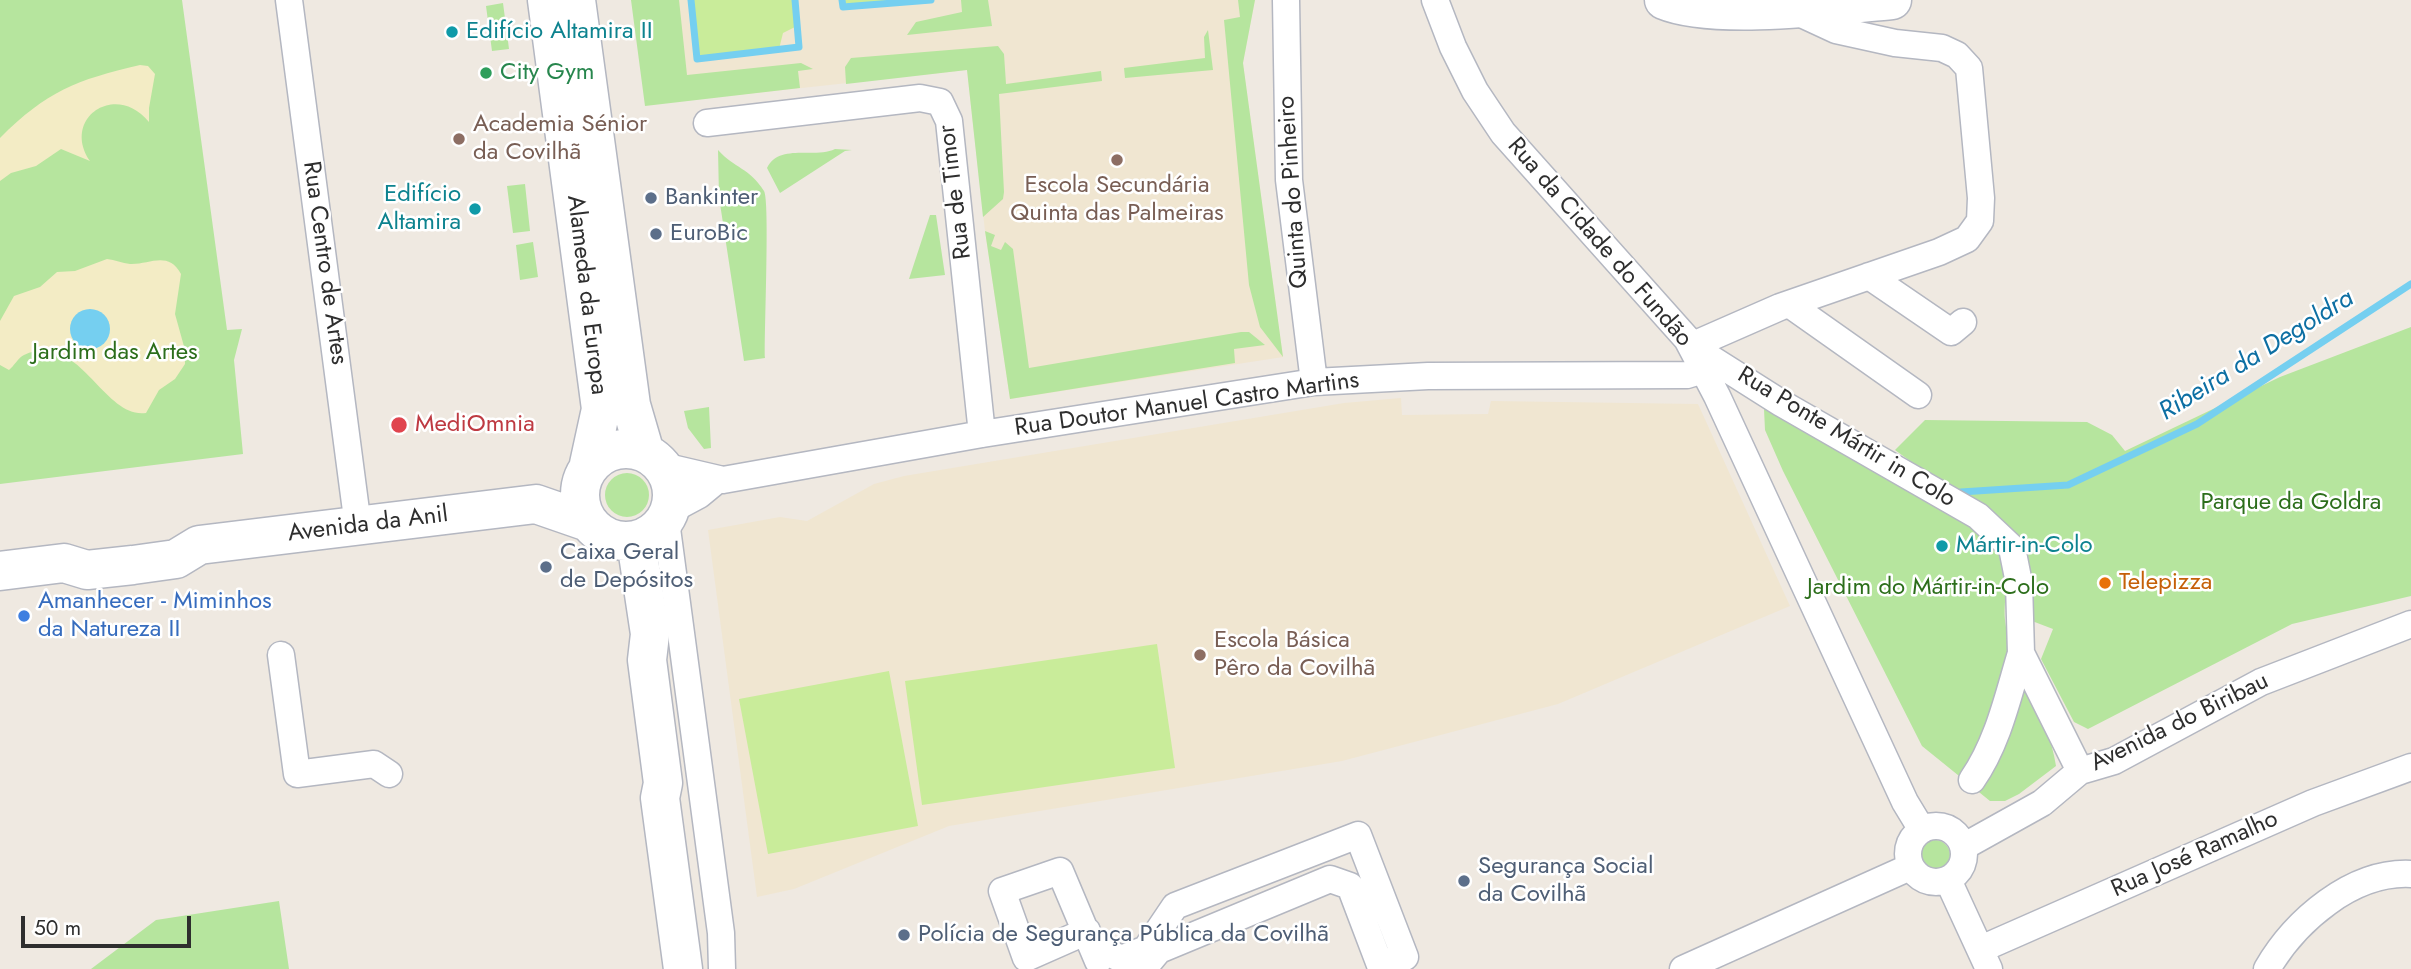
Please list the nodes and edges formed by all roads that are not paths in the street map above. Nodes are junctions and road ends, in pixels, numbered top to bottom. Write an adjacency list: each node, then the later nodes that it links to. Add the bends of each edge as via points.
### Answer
1 (289, 0): 24 (street, Rua Centro de Artes)
2 (547, 0): 19 (main road, Alameda da Europa, via 601,409)
3 (576, 0): 18 (main road, Alameda da Europa, via 631,405)
4 (1286, 0): 15 (street, Quinta do Pinheiro, via 1289,180)
5 (1435, 0): 13 (street, Rua da Cidade do Fundão, via 1475,91 1503,133)
6 (1664, 0): 8 (main road, via 1714,8)
7 (1892, 0): 8 (main road)
8 (1791, 9): 10 (street, via 1836,30 1942,48 1969,68 1980,221 1967,239)
9 (708, 123): 17 (street, Rua de Timor, via 920,99 940,102 949,121)
10 (1869, 276): 11 (street); 12 (street, via 1951,332)
11 (1789, 304): 13 (street); 16 (street)
12 (1963, 322)
13 (1691, 346): 14 (street, Rua da Cidade do Fundão); 27 (street, Rua Ponte Mártir in Colo, via 1978,516 2012,548 2019,583)
14 (1703, 370): 15 (street, Rua Doutor Manuel Castro Martins, via 1687,375 1428,376); 33 (street, Rua da Cidade do Fundão)
15 (1314, 382): 17 (street, Rua Doutor Manuel Castro Martins)
16 (1918, 395)
17 (982, 435): 20 (street, Rua Doutor Manuel Castro Martins)
18 (654, 460): 19 (main road, via 621,449); 20 (street, Rua Doutor Manuel Castro Martins); 23 (main road, via 670,481)
19 (586, 471): 21 (main road, Avenida da Anil, via 542,495); 22 (main road, via 580,498)
20 (716, 481): 23 (street, Rua Doutor Manuel Castro Martins)
21 (536, 504): 22 (main road, Avenida da Anil); 24 (main road, Avenida da Anil)
22 (588, 522): 23 (main road, via 614,539)
23 (658, 524): 39 (main road, via 647,660); 40 (street, via 721,933)
24 (358, 526): 25 (main road, Avenida da Anil, via 199,545 176,559 133,565 87,570 64,564)
25 (0, 571)
26 (2411, 624): 30 (street, Avenida do Biribau, via 2261,682 2114,761)
27 (2021, 653): 30 (street, Rua Ponte Mártir in Colo); 32 (street, Rua Ponte Mártir in Colo, via 1996,733)
28 (281, 655): 31 (street, via 296,774 374,764)
29 (2411, 767): 38 (street, Rua José Ramalho, via 2256,828)
30 (2080, 771): 34 (street, Avenida do Biribau, via 2042,803)
31 (389, 774)
32 (1972, 780)
33 (1922, 830): 34 (street, via 1947,829 1960,839); 35 (street, via 1910,842)
34 (1963, 848): 37 (street, via 1961,866)
35 (1910, 867): 37 (street, via 1922,880); 43 (street)
36 (2411, 874): 44 (street, via 2396,873 2354,887 2307,918)
37 (1948, 880): 38 (street)
38 (1985, 959)
39 (683, 969)
40 (722, 969)
41 (1101, 969): 42 (street, via 1090,937 1121,959 1146,949 1175,906 1357,835 1405,957 1380,965 1350,886 1330,879 1159,950)
42 (1143, 969)
43 (1683, 969)
44 (2267, 969)

